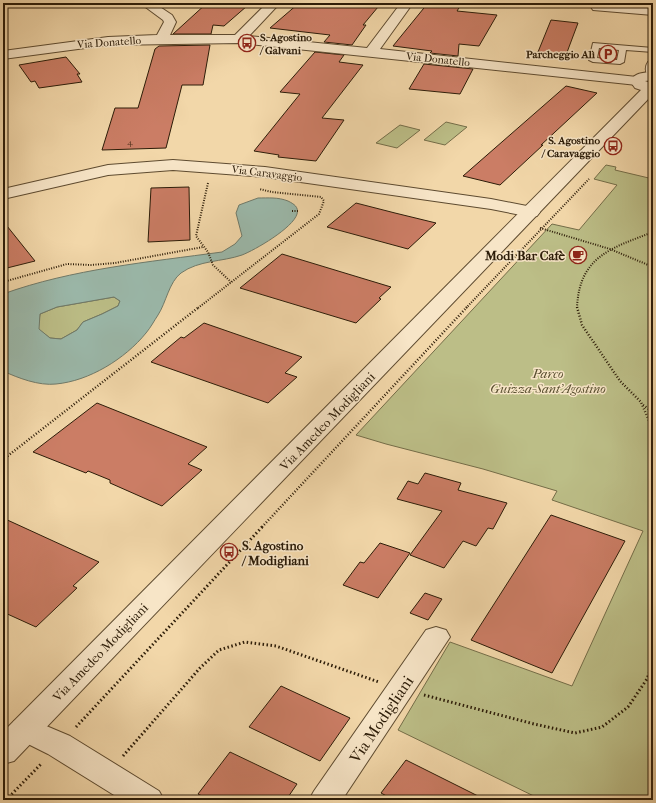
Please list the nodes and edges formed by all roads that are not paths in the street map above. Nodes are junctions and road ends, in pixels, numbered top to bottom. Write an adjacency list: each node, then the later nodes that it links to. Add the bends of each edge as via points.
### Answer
1 (146, 3): 6 (street, via 170,22)
2 (274, 3): 7 (street)
3 (407, 3): 10 (street)
4 (597, 7): 5 (street)
5 (653, 12)
6 (162, 39): 7 (street, Via Donatello); 11 (street, Via Donatello, via 108,41)
7 (240, 40): 10 (street, Via Donatello)
8 (623, 48): 9 (lane)
9 (653, 50)
10 (371, 52): 13 (street, Via Donatello, via 637,81 641,77)
11 (3, 55)
12 (653, 65): 13 (street)
13 (652, 82): 15 (street, Via Amedeo Modigliani)
14 (3, 194): 15 (street, Via Caravaggio, via 108,170 173,165 265,172 491,204)
15 (531, 221): 17 (street, Via Amedeo Modigliani)
16 (436, 637): 20 (street, Via Modigliani)
17 (25, 729): 18 (street, Via Amedeo Modigliani); 19 (street, via 59,745)
18 (3, 752)
19 (148, 800)
20 (325, 800)

